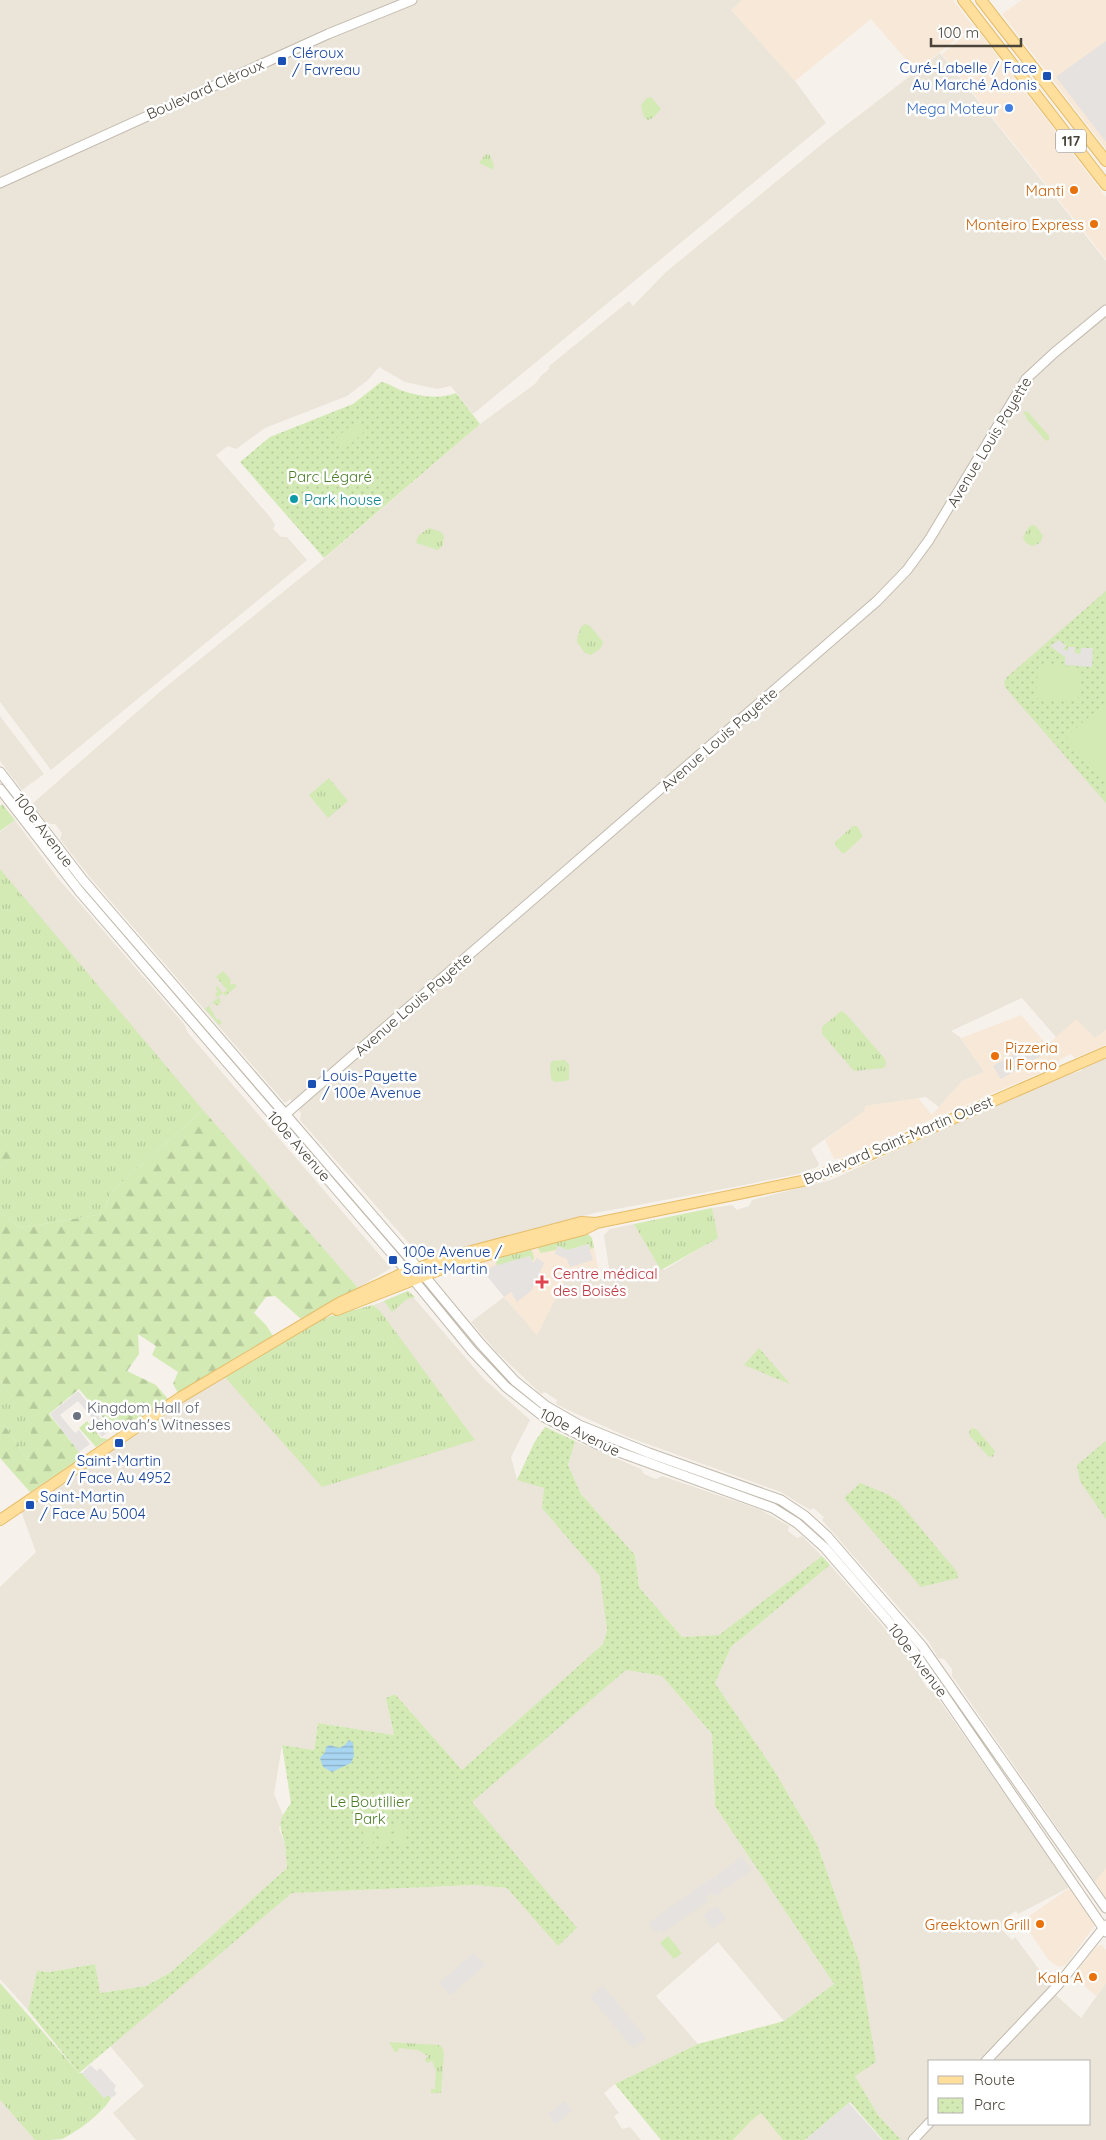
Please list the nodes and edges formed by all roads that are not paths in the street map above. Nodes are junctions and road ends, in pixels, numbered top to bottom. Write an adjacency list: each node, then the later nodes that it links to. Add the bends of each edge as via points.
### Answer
1 (412, 0): 7 (street, Boulevard Cléroux, via 328,34)
2 (962, 0): 4 (main road, 117)
3 (981, 0): 5 (main road, 117)
4 (1037, 96): 5 (main road); 8 (main road, 117)
5 (1056, 96): 6 (main road, 117)
6 (1106, 160)
7 (0, 182)
8 (1106, 185)
9 (1106, 310): 13 (street, Avenue Louis Payette, via 1026,379 929,540 878,601)
10 (0, 772): 13 (street, 100e Avenue, via 83,880)
11 (0, 789): 14 (street, 100e Avenue, via 67,877)
12 (1106, 1052): 15 (main road, Boulevard Saint-Martin Ouest, via 807,1180 596,1223 581,1222 487,1246)
13 (285, 1114): 14 (street, Avenue Louis Payette); 15 (street, 100e Avenue)
14 (278, 1120): 16 (street, 100e Avenue)
15 (421, 1271): 16 (main road, Boulevard Saint-Martin Ouest); 18 (street, 100e Avenue, via 497,1364 552,1410 627,1445 774,1497 814,1524 922,1646)
16 (410, 1276): 17 (main road, Boulevard Saint-Martin Ouest, via 339,1303 317,1316 181,1397); 19 (street, 100e Avenue, via 489,1370 541,1415 613,1451 766,1504 807,1530 919,1658)
17 (0, 1520)
18 (1106, 1908)
19 (1105, 1928): 20 (street)
20 (987, 2060)
21 (928, 2124): 22 (street)
22 (914, 2140)

